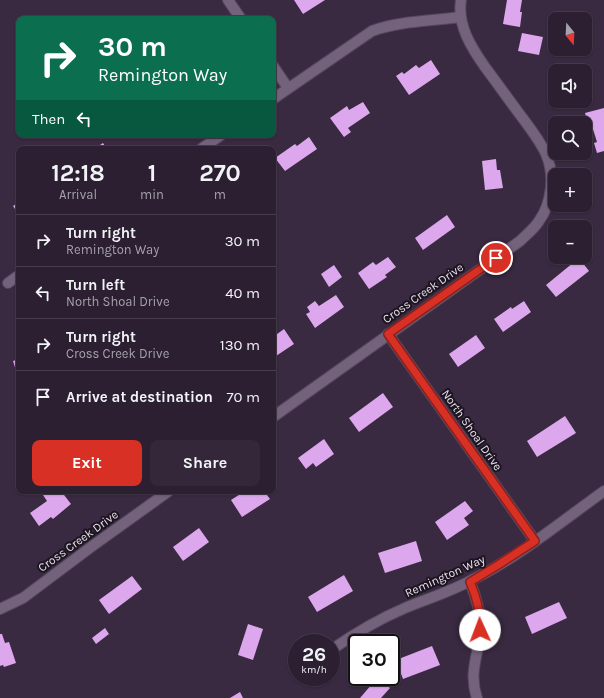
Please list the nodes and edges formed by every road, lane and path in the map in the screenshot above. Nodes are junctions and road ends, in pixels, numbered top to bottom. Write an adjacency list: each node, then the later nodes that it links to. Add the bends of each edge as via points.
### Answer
1 (228, 0): 3 (street)
2 (461, 0): 4 (street, Cross Creek Drive)
3 (239, 16)
4 (461, 17): 6 (street, via 403,24 372,31); 12 (street, Cross Creek Drive, via 463,28 473,48 546,155 551,175 549,199 539,221 520,241)
5 (276, 70): 6 (street)
6 (288, 88): 7 (street)
7 (276, 97)
8 (217, 138): 9 (street)
9 (205, 146)
10 (16, 277): 11 (street)
11 (8, 283)
12 (388, 334): 13 (street, Cross Creek Drive); 16 (street, North Shoal Drive)
13 (276, 415)
14 (604, 491): 16 (street, Remington Way)
15 (165, 494): 18 (street, Cross Creek Drive, via 23,598)
16 (535, 541): 17 (street, Remington Way)
17 (470, 582): 19 (street, Remington Way, via 375,622); 20 (street, via 477,600 480,619 473,674)
18 (0, 609)
19 (340, 644)
20 (477, 698)

